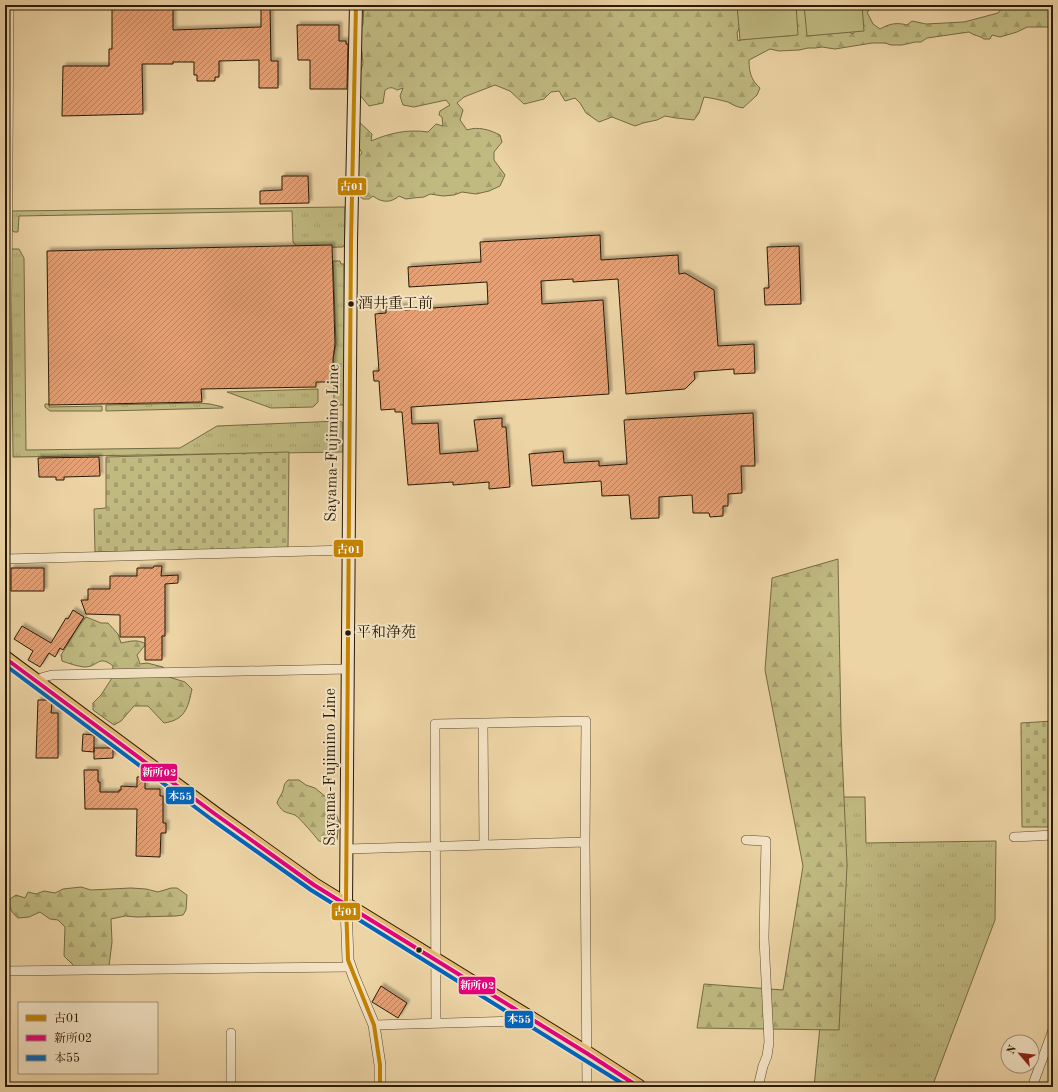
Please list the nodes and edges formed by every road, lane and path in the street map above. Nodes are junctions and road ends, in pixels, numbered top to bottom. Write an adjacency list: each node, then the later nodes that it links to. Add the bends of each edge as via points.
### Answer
1 (9, 5): 4 (street)
2 (356, 5): 3 (main road, Sayama-Fujimino Line)
3 (349, 550): 4 (street); 7 (main road, Sayama-Fujimino Line)
4 (6, 559): 5 (street)
5 (5, 596)
6 (5, 658): 8 (main road)
7 (348, 669): 8 (street, via 52,675); 16 (main road, Sayama-Fujimino Line)
8 (36, 681): 17 (main road, via 270,854)
9 (483, 724): 13 (street, via 586,721); 14 (street); 15 (street, via 435,724)
10 (1053, 835): 11 (street)
11 (1014, 837)
12 (746, 840): 31 (street, via 766,841 764,938 769,1042)
13 (585, 842): 14 (street); 26 (street)
14 (484, 844): 15 (street)
15 (436, 846): 16 (street); 18 (street)
16 (347, 849): 17 (main road, Sayama-Fujimino Line)
17 (346, 906): 18 (main road); 19 (street)
18 (437, 960): 21 (main road); 22 (street)
19 (350, 967): 20 (street); 23 (street)
20 (5, 971)
21 (532, 1019): 22 (street); 26 (main road)
22 (436, 1023): 23 (street)
23 (374, 1025): 28 (street, via 380,1065)
24 (1053, 1030): 32 (street)
25 (231, 1033): 27 (street)
26 (588, 1054): 29 (street); 30 (main road)
27 (231, 1087)
28 (380, 1087)
29 (587, 1087)
30 (639, 1087)
31 (758, 1087)
32 (1032, 1087)

